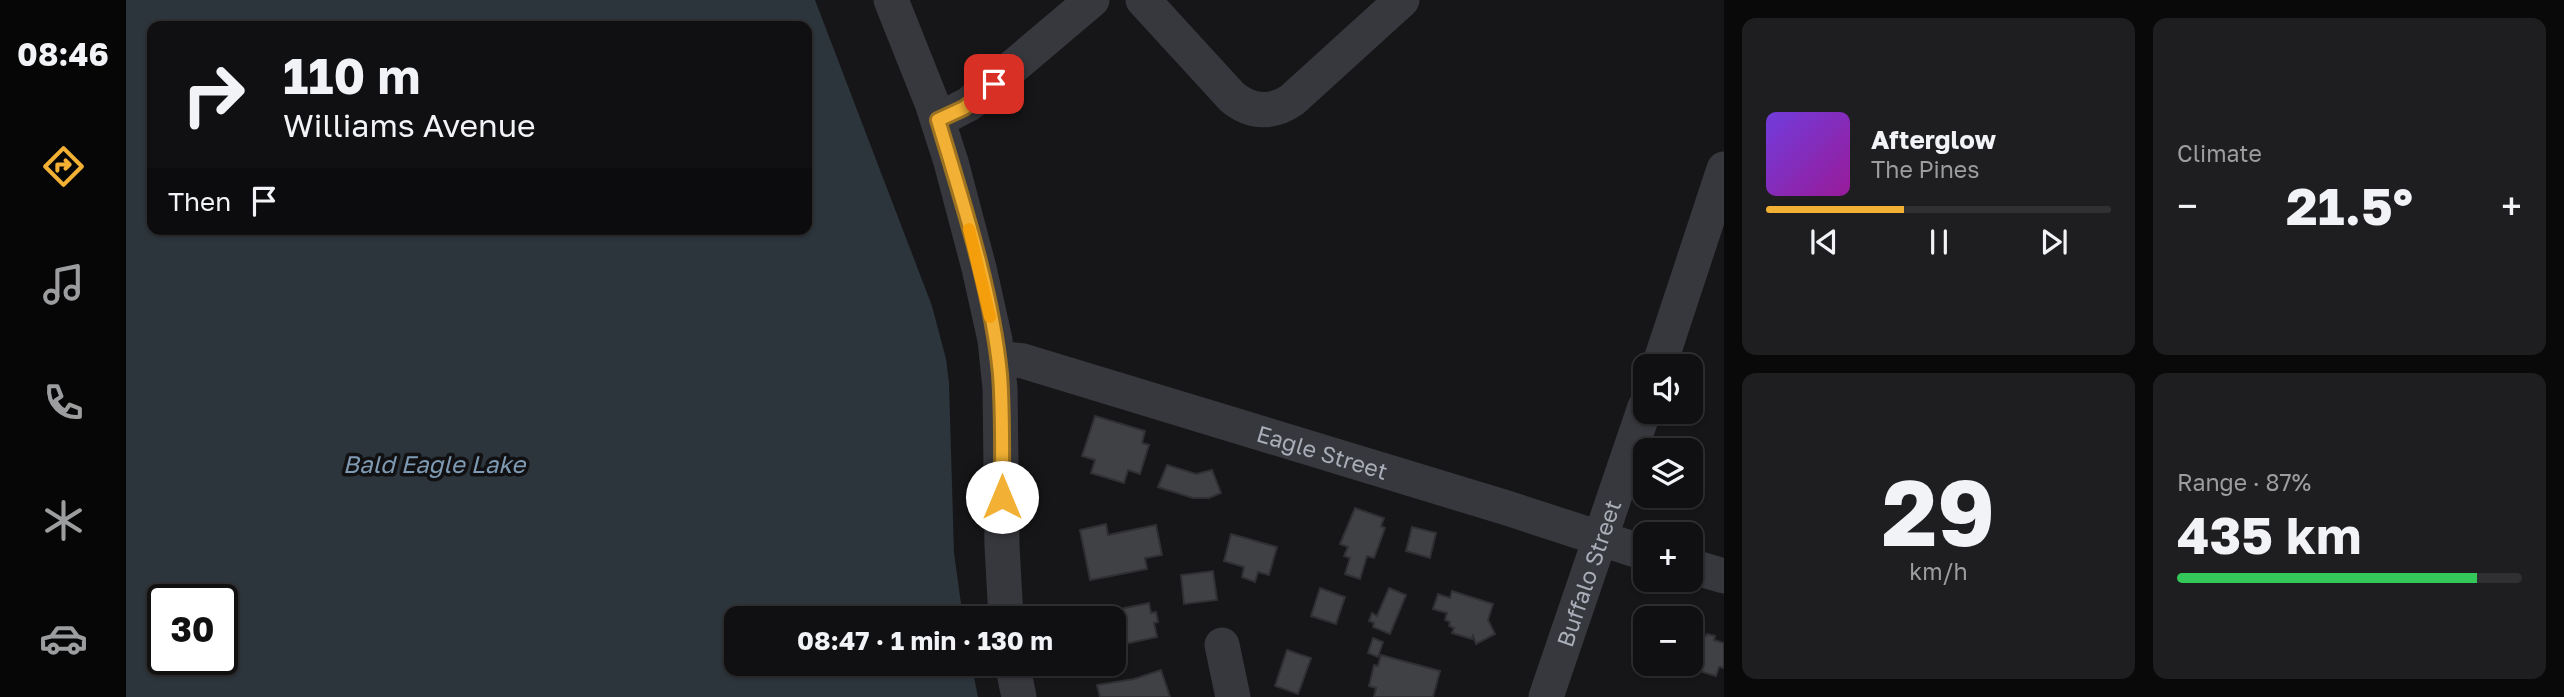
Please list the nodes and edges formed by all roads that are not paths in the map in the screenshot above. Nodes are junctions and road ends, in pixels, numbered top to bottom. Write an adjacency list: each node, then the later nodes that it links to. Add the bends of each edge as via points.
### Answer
1 (891, 0): 5 (street)
2 (1092, 0): 5 (street, via 969,104)
3 (1143, 0): 4 (street, via 1232,97 1247,107 1268,111 1292,100)
4 (1402, 0)
5 (938, 120): 8 (street, via 979,268)
6 (1724, 169): 7 (street)
7 (1663, 354)
8 (998, 358): 10 (street, Eagle Street, via 1023,361); 14 (street)
9 (1639, 424): 10 (street, Buffalo Street)
10 (1602, 538): 11 (street, Eagle Street); 19 (street, Buffalo Street)
11 (1633, 548)
12 (1703, 570): 13 (street)
13 (1724, 576)
14 (1005, 606)
15 (1222, 645): 18 (street)
16 (1015, 676): 17 (street)
17 (1019, 697)
18 (1233, 697)
19 (1546, 697)

